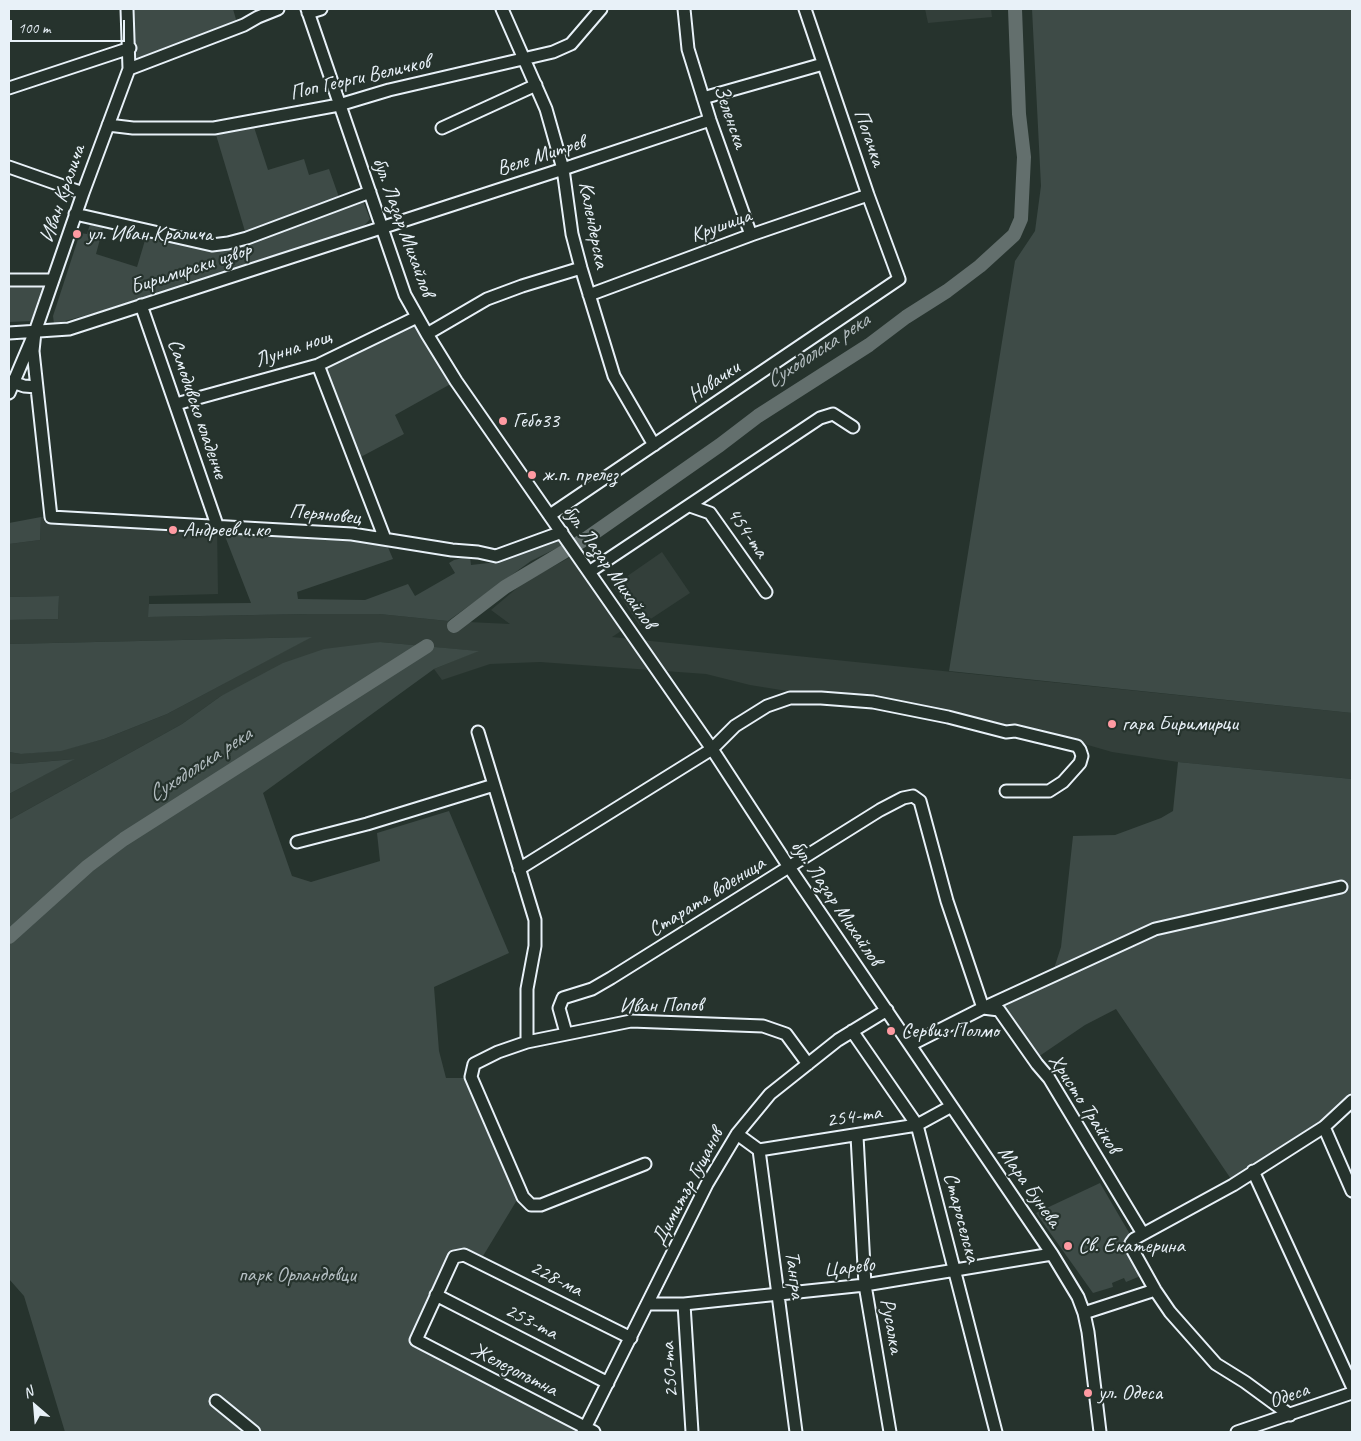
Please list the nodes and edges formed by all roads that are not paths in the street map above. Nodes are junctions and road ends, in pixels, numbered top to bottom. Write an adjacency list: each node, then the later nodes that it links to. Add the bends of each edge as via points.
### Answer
1 (128, 9): 10 (street)
2 (278, 9): 9 (street)
3 (321, 9): 8 (street)
4 (502, 9): 11 (street, Календерска)
5 (601, 9): 11 (street, Поп Георги Величков, via 571,44)
6 (684, 9): 16 (street, Зеленска, via 688,49)
7 (805, 9): 12 (street, Погачка)
8 (307, 11): 17 (street, бул. Лазар Михайлов)
9 (257, 13): 13 (street, via 244,25)
10 (130, 48): 13 (street); 15 (street)
11 (524, 59): 14 (street, Календерска); 17 (street, Поп Георги Величков)
12 (824, 64): 16 (street); 25 (street, Погачка)
13 (130, 69): 19 (street, Иван Кралича)
14 (536, 85): 20 (street); 22 (street, Календерска)
15 (9, 88)
16 (703, 98): 18 (street, Зеленска)
17 (339, 105): 19 (street, Поп Георги Величков, via 214,128); 23 (street, бул. Лазар Михайлов)
18 (710, 120): 22 (street, Веле Митрев); 28 (street, Зеленска)
19 (108, 125): 24 (street, Иван Кралича)
20 (442, 128)
21 (9, 167): 24 (street)
22 (563, 169): 27 (street, Веле Митрев); 29 (street, Календерска)
23 (370, 192): 26 (street, Биримирски извор, via 247,238 212,245); 27 (street, бул. Лазар Михайлов)
24 (83, 193): 26 (street, Иван Кралича)
25 (868, 195): 28 (street, Крушица); 30 (street, Погачка)
26 (76, 214): 32 (street, Иван Кралича)
27 (382, 227): 34 (street, Биримирски извор); 35 (street, бул. Лазар Михайлов, via 405,295)
28 (751, 235): 33 (street, Крушица)
29 (580, 268): 33 (street, Календерска); 38 (street, via 487,299)
30 (900, 279): 44 (street, Новачки)
31 (9, 280): 32 (street)
32 (53, 280): 36 (street, Иван Кралича)
33 (589, 295): 44 (street, Календерска, via 614,376)
34 (141, 306): 36 (street, Биримирски извор, via 69,328); 42 (street, Самодивско кладенче)
35 (417, 317): 38 (street, бул. Лазар Михайлов); 39 (street, Лунна нощ)
36 (35, 332): 37 (street, Биримирски извор); 40 (street, Иван Кралича); 41 (street, Иван Кралича, via 33,351)
37 (9, 333)
38 (427, 334): 46 (street, бул. Лазар Михайлов)
39 (318, 365): 42 (street, Лунна нощ); 50 (street)
40 (10, 385): 41 (street)
41 (37, 387): 47 (street, Иван Кралича)
42 (176, 404): 48 (street, Самодивско кладенче)
43 (853, 428): 45 (street, via 833,414 820,418)
44 (654, 445): 46 (street, Новачки)
45 (690, 506): 51 (street); 52 (street, 454-та, via 710,513)
46 (550, 515): 49 (street, бул. Лазар Михайлов)
47 (51, 517): 48 (street, Перяновец)
48 (217, 525): 50 (street, Перяновец)
49 (563, 534): 50 (street, Перяновец, via 496,556); 51 (street, бул. Лазар Михайлов)
50 (385, 539)
51 (589, 572): 54 (street, бул. Лазар Михайлов)
52 (766, 592)
53 (478, 732): 55 (street)
54 (712, 749): 56 (street, via 735,726 767,706 790,698 821,698 873,702 1006,732 1015,730 1077,746 1080,750 1080,763 1063,782 1049,791); 58 (street, бул. Лазар Михайлов); 59 (street)
55 (494, 785): 57 (street); 59 (street)
56 (1006, 791)
57 (297, 842)
58 (789, 868): 61 (street, Старата воденица, via 903,798 913,796 920,801 947,901); 62 (street, бул. Лазар Михайлов); 64 (street, Старата воденица, via 592,989 563,998 560,1008)
59 (519, 869): 65 (street, via 535,920 535,946 527,988)
60 (1341, 887): 61 (street, via 1155,929)
61 (983, 1008): 66 (street); 78 (street, Христо Трайков, via 999,1010 1049,1078)
62 (887, 1010): 63 (street, Димитър Гущанов); 66 (street, Мара Бунева)
63 (852, 1031): 67 (street, Димитър Гущанов); 70 (street, Староселска)
64 (566, 1033): 65 (street, Иван Попов); 67 (street, Иван Попов, via 631,1021 763,1026 786,1034)
65 (526, 1042): 75 (street, Иван Попов, via 474,1064 471,1078 523,1197 531,1205 541,1205)
66 (910, 1044): 69 (street, Мара Бунева)
67 (808, 1064): 72 (street, Димитър Гущанов, via 770,1094)
68 (1352, 1101): 71 (street)
69 (950, 1106): 70 (street, 254-та); 79 (street, Мара Бунева)
70 (918, 1125): 73 (street, 254-та); 80 (street, Староселска)
71 (1324, 1127): 76 (street); 77 (street)
72 (737, 1134): 74 (street); 85 (street, Димитър Гущанов, via 708,1184)
73 (857, 1136): 74 (street, 254-та); 81 (street, Русалка)
74 (759, 1150): 84 (street, Тангра)
75 (646, 1164)
76 (1253, 1171): 78 (street); 90 (street)
77 (1352, 1191)
78 (1143, 1234): 82 (street, via 1131,1243 1131,1247)
79 (1052, 1254): 80 (street, Царево); 87 (street, Мара Бунева)
80 (956, 1271): 81 (street, Царево); 99 (street, Староселска)
81 (865, 1286): 84 (street, Царево); 98 (street, Русалка)
82 (1154, 1290): 87 (street); 93 (street, via 1216,1364)
83 (436, 1295): 88 (street, 228-ма, via 454,1257 464,1255); 89 (street, 253-та); 94 (street, Железопътна, via 416,1340)
84 (778, 1295): 86 (street, Царево); 97 (street, Тангра)
85 (648, 1304): 86 (street, Царево); 88 (street, Димитър Гущанов)
86 (684, 1304): 96 (street, 250-та)
87 (1084, 1313): 100 (street, Мара Бунева)
88 (631, 1338): 89 (street, Димитър Гущанов)
89 (608, 1383): 94 (street, Димитър Гущанов)
90 (1352, 1386)
91 (1352, 1393): 93 (street, Одеса)
92 (216, 1401): 95 (street)
93 (1290, 1415): 101 (street, Одеса)
94 (587, 1431)
95 (254, 1432)
96 (692, 1432)
97 (796, 1432)
98 (890, 1432)
99 (996, 1432)
100 (1100, 1432)
101 (1237, 1432)

